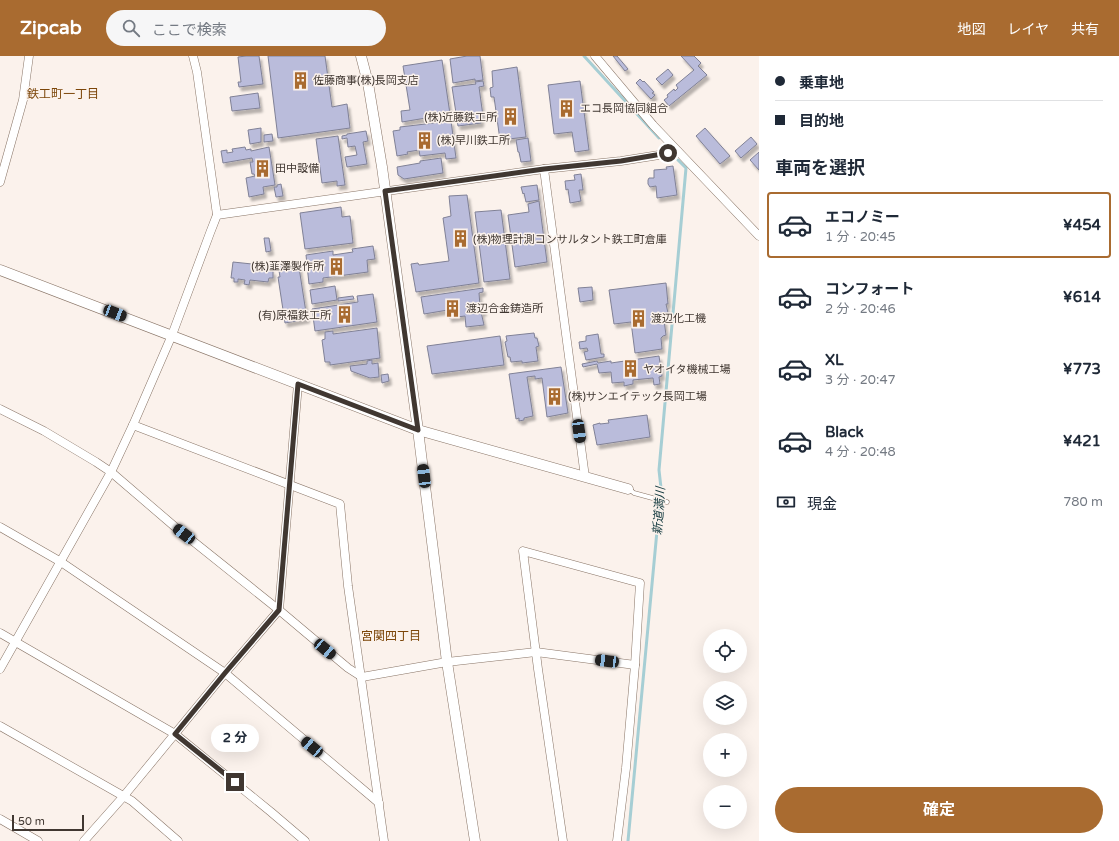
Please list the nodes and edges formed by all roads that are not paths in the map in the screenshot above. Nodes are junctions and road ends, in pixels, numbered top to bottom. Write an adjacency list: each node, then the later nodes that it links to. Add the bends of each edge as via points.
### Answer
1 (29, 56): 7 (street, via 23,100)
2 (193, 56): 9 (street)
3 (361, 56): 8 (street, via 368,83)
4 (595, 56): 5 (street)
5 (678, 152): 6 (street); 10 (street)
6 (544, 169): 8 (street); 18 (street)
7 (0, 182)
8 (385, 191): 9 (street); 16 (street)
9 (217, 215): 12 (street)
10 (759, 236)
11 (0, 270): 12 (street)
12 (172, 335): 13 (street); 15 (street)
13 (298, 384): 16 (street); 19 (street)
14 (0, 409): 17 (street, via 44,431)
15 (133, 425): 17 (street); 19 (street)
16 (418, 430): 18 (street); 28 (street)
17 (111, 472): 23 (street); 24 (street)
18 (585, 477): 20 (street)
19 (288, 485): 24 (street); 32 (street, via 340,504 348,586)
20 (628, 489): 21 (lane)
21 (667, 502)
22 (0, 527): 23 (street)
23 (61, 562): 26 (street); 31 (street)
24 (279, 610): 31 (street); 32 (street)
25 (0, 633): 26 (street)
26 (16, 642): 30 (street); 34 (street)
27 (536, 652): 28 (street); 29 (street); 29 (street, via 523,551 640,583); 44 (street)
28 (447, 662): 32 (street); 43 (street)
29 (635, 664): 45 (street)
30 (0, 669)
31 (225, 673): 34 (street); 36 (street)
32 (362, 677): 36 (street)
33 (0, 726): 35 (street)
34 (175, 734): 35 (street); 41 (street)
35 (123, 797): 39 (street); 40 (street, via 132,801)
36 (379, 803): 42 (street)
37 (0, 819): 38 (street)
38 (38, 841)
39 (84, 841)
40 (178, 841)
41 (305, 841)
42 (384, 841)
43 (475, 841)
44 (563, 841)
45 (617, 841)

